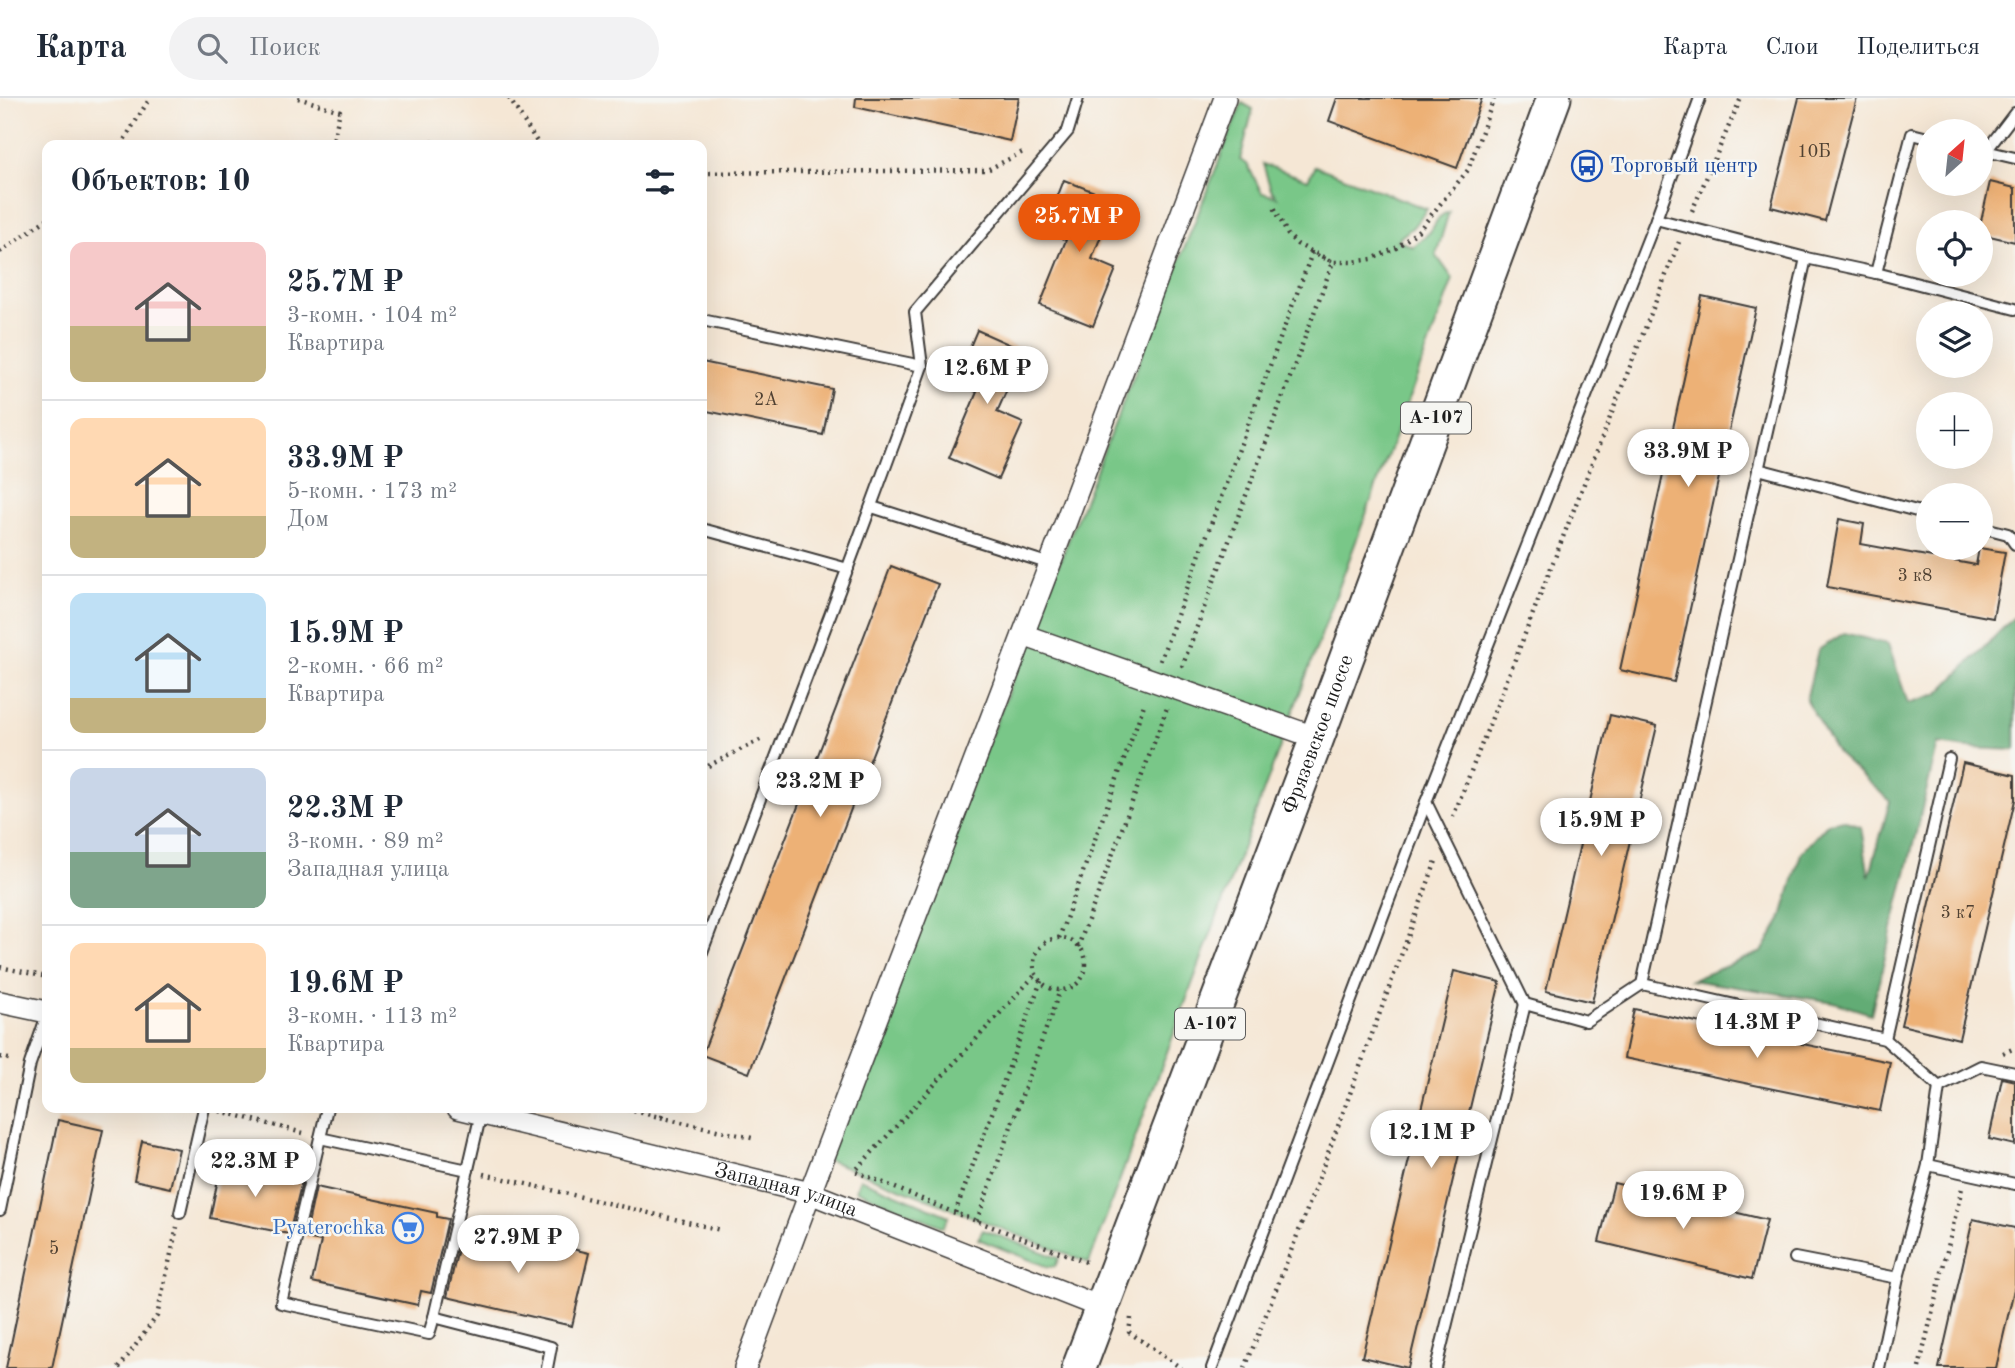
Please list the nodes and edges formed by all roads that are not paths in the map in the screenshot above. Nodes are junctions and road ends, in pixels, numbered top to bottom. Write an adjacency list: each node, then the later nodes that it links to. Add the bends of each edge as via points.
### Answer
1 (1078, 98): 15 (lane, via 1068,131 915,312)
2 (1554, 98): 25 (highway, Фрязевское шоссе / А-107)
3 (1700, 98): 10 (lane)
4 (1221, 99): 22 (street)
5 (2015, 113): 7 (lane)
6 (1916, 135): 12 (lane, via 1912,134)
7 (1993, 138)
8 (1993, 152): 9 (lane)
9 (2015, 158)
10 (1656, 219): 11 (lane); 27 (lane)
11 (1806, 258): 12 (lane); 16 (lane)
12 (1876, 273): 13 (lane)
13 (2015, 309)
14 (707, 321): 15 (lane)
15 (922, 366): 17 (lane)
16 (1758, 469): 18 (lane); 29 (lane)
17 (872, 507): 22 (lane); 23 (lane)
18 (1916, 511)
19 (707, 530): 23 (lane)
20 (1993, 530): 21 (lane, via 2008,534)
21 (2015, 544)
22 (1050, 564): 24 (street)
23 (848, 569): 28 (lane)
24 (1023, 635): 25 (street); 44 (street)
25 (1317, 738): 49 (highway, Фрязевское шоссе / А-107)
26 (1948, 759): 34 (lane)
27 (1426, 802): 31 (lane); 54 (lane)
28 (707, 939)
29 (1642, 984): 31 (lane, via 1586,1021); 34 (lane)
30 (0, 1002): 32 (street)
31 (1525, 1004): 55 (lane)
32 (42, 1013)
33 (42, 1029): 45 (lane, via 30,1064)
34 (1885, 1039): 36 (lane)
35 (2015, 1073): 36 (lane, via 1981,1066)
36 (1939, 1087): 41 (lane)
37 (206, 1113): 46 (lane)
38 (326, 1113): 40 (lane)
39 (481, 1113): 42 (lane); 44 (street, Западная улица)
40 (320, 1138): 42 (lane); 50 (lane, via 281,1303 429,1334)
41 (1928, 1165): 43 (lane); 48 (lane)
42 (468, 1170): 50 (lane)
43 (2015, 1184)
44 (810, 1194): 49 (street, Западная улица); 52 (street)
45 (0, 1210)
46 (180, 1213)
47 (1795, 1258): 48 (lane)
48 (1898, 1278): 56 (lane)
49 (1118, 1308): 53 (highway, Фрязевское шоссе / А-107)
50 (434, 1317): 51 (lane, via 551,1347)
51 (547, 1368)
52 (745, 1368)
53 (1079, 1368)
54 (1213, 1368)
55 (1436, 1368)
56 (1879, 1368)

